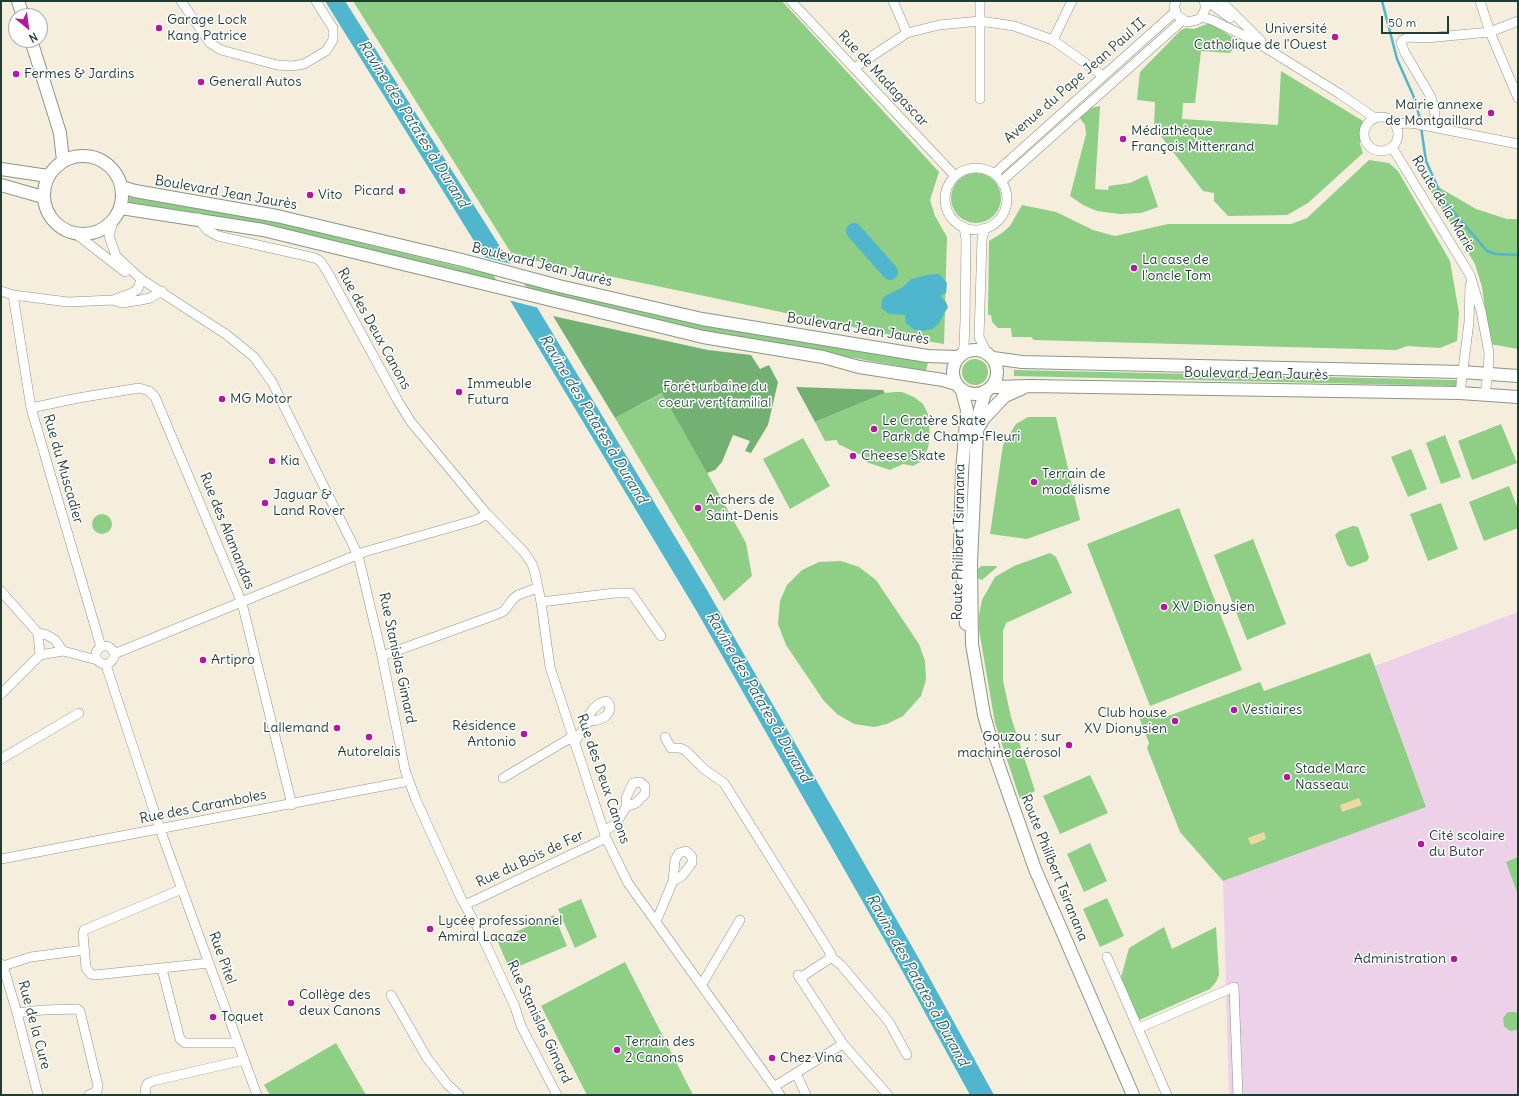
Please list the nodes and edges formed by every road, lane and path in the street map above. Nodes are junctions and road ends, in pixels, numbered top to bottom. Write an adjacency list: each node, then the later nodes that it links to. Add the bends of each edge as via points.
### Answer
1 (181, 1): 2 (street, via 205,37 221,50 277,65 292,66 304,64 326,51 333,40 333,28)
2 (316, 1)
3 (791, 1): 21 (street, Rue de Madagascar)
4 (893, 1): 16 (street)
5 (980, 1): 13 (street)
6 (1072, 1): 17 (street)
7 (1221, 1): 20 (street)
8 (1480, 1): 15 (street)
9 (1205, 2): 11 (street, via 1206,8); 18 (street, via 1221,11)
10 (1174, 5): 12 (street); 22 (street, Avenue du Pape Jean Paul II)
11 (1201, 17): 12 (street, via 1192,22); 18 (street)
12 (1183, 20): 37 (street, Avenue du Pape Jean Paul II)
13 (980, 21): 16 (street, via 939,25); 17 (street, via 1014,26); 24 (street)
14 (1518, 21): 15 (street)
15 (1490, 32): 23 (street); 27 (street, via 1426,38 1408,37 1401,43 1431,97 1435,114)
16 (907, 34): 21 (street)
17 (1053, 40): 22 (street)
18 (1253, 40): 20 (street)
19 (33, 48): 28 (main road)
20 (1274, 53): 25 (street)
21 (854, 68): 36 (street, Rue de Madagascar)
22 (1102, 75): 34 (street, Avenue du Pape Jean Paul II)
23 (1517, 94)
24 (980, 99)
25 (1375, 118): 26 (street, via 1386,118); 30 (street, via 1365,130 1367,144 1382,151)
26 (1395, 124): 27 (street); 30 (street, via 1398,134 1396,144)
27 (1425, 126): 29 (street)
28 (60, 133): 31 (main road, via 67,144); 32 (main road)
29 (1518, 144)
30 (1392, 147): 47 (street, Route de la Marie)
31 (80, 155): 32 (main road); 39 (main road, via 98,158 109,165)
32 (63, 161): 35 (main road)
33 (1, 169): 35 (main road)
34 (994, 174): 36 (street, via 974,168); 37 (street)
35 (48, 176): 40 (main road)
36 (955, 176): 44 (street, via 945,194 946,204 952,218)
37 (1002, 181): 45 (street, via 1007,194 1006,206 1001,216)
38 (1, 185): 40 (main road)
39 (122, 187): 41 (main road); 53 (main road, Boulevard Jean Jaurès, via 277,216 702,319 927,356)
40 (43, 197): 46 (main road, via 46,210 53,221 64,230)
41 (121, 208): 42 (main road, Boulevard Jean Jaurès); 43 (main road)
42 (198, 218): 59 (main road, Boulevard Jean Jaurès, via 292,236 703,337 943,380); 66 (street, Rue des Deux Canons, via 207,230 218,236 320,261 401,406 419,432)
43 (113, 221): 46 (main road, via 102,230 90,234); 48 (street, Rue Stanislas Gimard, via 109,236 116,256)
44 (964, 227): 45 (street, via 975,230); 53 (street, via 965,320 964,346)
45 (985, 228): 54 (street, via 982,239 979,331 981,341)
46 (76, 234): 48 (street, Rue Stanislas Gimard, via 123,270)
47 (1470, 275): 55 (street, Route de la Marie, via 1469,328); 56 (street, Route de la Marie, via 1481,311 1489,353)
48 (141, 279): 50 (street, Rue Stanislas Gimard); 52 (street, via 138,289)
49 (1, 291): 51 (street)
50 (162, 291): 52 (street, via 150,298 122,304); 67 (street, Rue Stanislas Gimard, via 227,335 264,369)
51 (13, 295): 52 (street, via 68,302); 64 (street, Rue du Muscadier)
52 (113, 300)
53 (960, 356): 54 (main road, Boulevard Jean Jaurès, via 972,350); 59 (main road, via 952,370)
54 (990, 356): 55 (main road, Boulevard Jean Jaurès, via 1022,362); 60 (main road, via 998,373)
55 (1462, 372): 56 (main road, Boulevard Jean Jaurès); 61 (street, Route de la Marie)
56 (1488, 374): 57 (main road, Boulevard Jean Jaurès); 62 (street, Route de la Marie)
57 (1518, 376)
58 (1029, 386): 60 (main road, Boulevard Jean Jaurès); 61 (main road, Boulevard Jean Jaurès); 65 (main road, via 1005,396 984,418)
59 (959, 388): 60 (main road, Boulevard Jean Jaurès, via 973,395); 74 (main road, Route Philibert Tsiranana, via 967,410 962,472 961,568 966,628)
60 (989, 390): 65 (main road, Route Philibert Tsiranana, via 979,413)
61 (1460, 393): 62 (main road, Boulevard Jean Jaurès)
62 (1485, 394): 63 (main road, Boulevard Jean Jaurès)
63 (1518, 397)
64 (31, 408): 71 (street, Rue des Alamandas, via 139,388 155,397); 75 (street, Rue du Muscadier)
65 (977, 431): 74 (main road, Route Philibert Tsiranana, via 971,562)
66 (488, 514): 67 (street, via 476,520); 68 (street, Rue des Deux Canons, via 532,564 536,573)
67 (358, 555): 71 (street); 79 (street, Rue Stanislas Gimard)
68 (537, 588): 70 (street, Rue des Deux Canons); 79 (street, via 518,595 498,614)
69 (1, 591): 72 (street)
70 (541, 602): 73 (street, via 631,593); 86 (street, Rue des Deux Canons, via 550,667)
71 (242, 603): 77 (street); 90 (street, Rue des Alamandas)
72 (38, 633): 76 (street, via 47,634 55,640); 78 (street)
73 (661, 636)
74 (972, 644): 125 (main road, Route Philibert Tsiranana, via 984,715 1010,801 1035,869)
75 (101, 647): 77 (street, via 109,647); 80 (street, via 96,654)
76 (62, 651): 78 (street); 80 (street)
77 (114, 654): 81 (street, via 114,660)
78 (40, 655): 82 (street)
79 (382, 656): 89 (street, Rue Stanislas Gimard)
80 (97, 660): 81 (street)
81 (106, 665): 92 (street)
82 (1, 694)
83 (79, 713): 87 (street)
84 (589, 721): 86 (street)
85 (665, 737): 101 (street, via 671,748 686,751 704,769 724,783)
86 (573, 740): 88 (street); 93 (street, Rue des Deux Canons)
87 (1, 759)
88 (503, 778)
89 (409, 781): 90 (street, Rue des Caramboles); 97 (street, Rue Stanislas Gimard)
90 (292, 805): 92 (street, Rue des Caramboles)
91 (626, 807): 93 (street, Rue du Bois de Fer, via 616,824)
92 (160, 829): 94 (street, Rue des Caramboles); 96 (street, Rue Pitel)
93 (605, 835): 97 (street, Rue du Bois de Fer); 98 (street, Rue des Deux Canons, via 628,883)
94 (1, 859)
95 (673, 881): 98 (street)
96 (182, 889): 100 (street, via 84,930); 103 (street, Rue Pitel)
97 (465, 905): 121 (street, Rue Stanislas Gimard, via 508,993 521,1026)
98 (655, 920): 106 (street, Rue des Deux Canons)
99 (740, 920): 106 (street)
100 (84, 950): 104 (street, via 31,957); 105 (street, via 86,968 90,974)
101 (831, 957): 111 (street, via 799,976); 112 (street, via 841,965 889,1022)
102 (1107, 957): 109 (street)
103 (209, 963): 105 (street); 110 (street, Rue Pitel)
104 (2, 965): 108 (street, Rue de la Cure)
105 (162, 969): 110 (street, via 180,1039 185,1043)
106 (702, 984): 115 (street, Rue des Deux Canons)
107 (391, 995): 120 (street, via 427,1058)
108 (17, 1013): 116 (street, Rue de la Cure); 117 (street, via 43,1010 80,1011 98,1086 97,1091)
109 (1139, 1028): 126 (street); 127 (street, via 1234,987)
110 (238, 1043): 113 (street, Rue Pitel)
111 (843, 1044): 114 (street); 124 (street)
112 (907, 1055)
113 (244, 1060): 118 (street, via 153,1081 147,1084); 119 (street, Rue Pitel)
114 (796, 1073): 115 (street); 123 (street)
115 (775, 1086): 122 (street, Rue des Deux Canons)
116 (38, 1095)
117 (89, 1095)
118 (146, 1095)
119 (257, 1095)
120 (459, 1095)
121 (557, 1095)
122 (780, 1095)
123 (806, 1095)
124 (888, 1095)
125 (1133, 1095)
126 (1166, 1095)
127 (1238, 1095)

